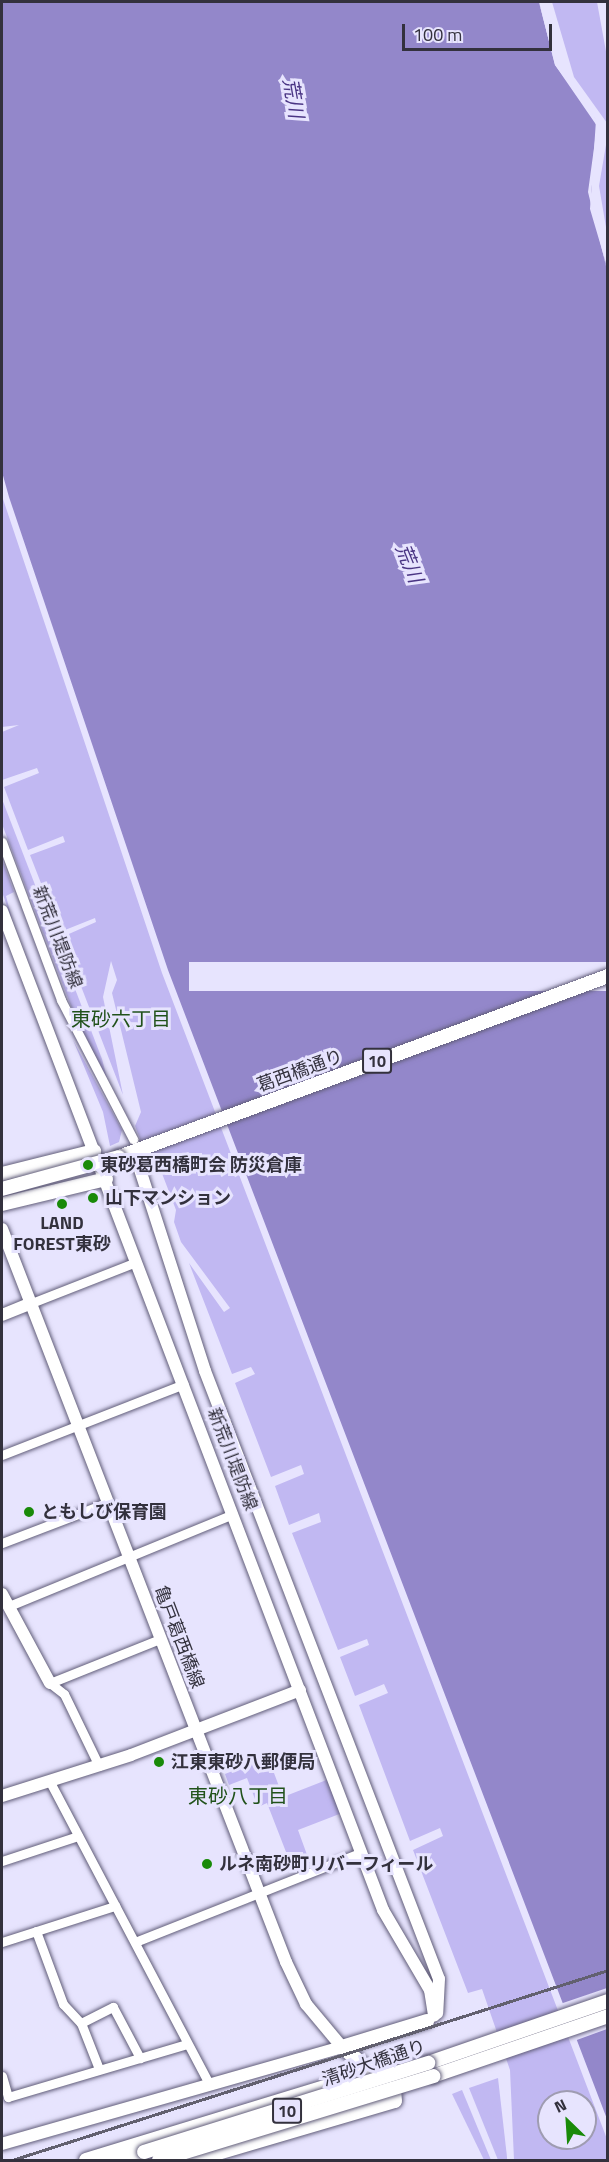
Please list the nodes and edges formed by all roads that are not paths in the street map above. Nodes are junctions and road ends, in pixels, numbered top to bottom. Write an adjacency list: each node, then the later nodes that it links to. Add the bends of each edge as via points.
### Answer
1 (2, 842): 5 (street, 新荒川堤防線, via 62,1000)
2 (2, 911): 3 (main road, 新荒川堤防線)
3 (4, 926): 6 (main road, 新荒川堤防線)
4 (608, 976): 5 (main road, 葛西橋通り / 10)
5 (137, 1145): 9 (main road, 葛西橋通り / 10, bridge, via 119,1157); 40 (main road, 新荒川堤防線, via 205,1371 439,1979 442,2004)
6 (94, 1150): 7 (main road); 8 (main road, 新荒川堤防線)
7 (2, 1174)
8 (106, 1179): 10 (main road); 12 (main road, 新荒川堤防線)
9 (2, 1189)
10 (2, 1204)
11 (2, 1229): 13 (main road, 亀戸葛西橋線)
12 (136, 1262): 13 (street); 15 (main road, 新荒川堤防線)
13 (29, 1304): 14 (main road); 16 (main road, 亀戸葛西橋線)
14 (2, 1315)
15 (184, 1384): 16 (street); 19 (main road, 新荒川堤防線)
16 (77, 1426): 17 (street); 18 (main road, 亀戸葛西橋線)
17 (2, 1455)
18 (107, 1503): 20 (street); 21 (main road, 亀戸葛西橋線)
19 (233, 1514): 21 (street); 25 (main road, 新荒川堤防線)
20 (2, 1543)
21 (128, 1557): 22 (street); 23 (main road, 亀戸葛西橋線)
22 (4, 1598): 24 (main road)
23 (160, 1639): 24 (street); 26 (main road, 亀戸葛西橋線)
24 (50, 1683): 27 (street, via 64,1694)
25 (300, 1690): 26 (main road); 31 (main road, 新荒川堤防線)
26 (196, 1731): 27 (main road); 33 (main road, 亀戸葛西橋線)
27 (99, 1766): 28 (main road)
28 (50, 1782): 29 (main road); 30 (street)
29 (2, 1796)
30 (78, 1836): 32 (street); 34 (street)
31 (362, 1852): 33 (street); 40 (main road, 新荒川堤防線, via 383,1910 430,1990)
32 (2, 1861)
33 (259, 1893): 37 (street); 43 (main road, 亀戸葛西橋線, via 295,1983)
34 (115, 1906): 35 (street); 37 (street)
35 (36, 1931): 36 (street); 41 (street, via 63,2004)
36 (2, 1942)
37 (135, 1942): 42 (street)
38 (608, 2001): 51 (main road, 清砂大橋通り / 10, bridge, via 300,2107)
39 (608, 2016): 52 (main road, 清砂大橋通り / 10, bridge, via 304,2120)
40 (431, 2019): 43 (main road)
41 (81, 2023): 44 (street, via 113,2007); 45 (street)
42 (187, 2044): 44 (street); 48 (street)
43 (342, 2047): 46 (main road); 48 (main road)
44 (140, 2058): 45 (street)
45 (99, 2069): 47 (street, via 8,2097)
46 (374, 2072): 50 (main road); 53 (main road, via 394,2090 395,2101)
47 (2, 2076)
48 (208, 2082): 49 (main road)
49 (2, 2144)
50 (86, 2160)
51 (114, 2160)
52 (159, 2160)
53 (194, 2160)

